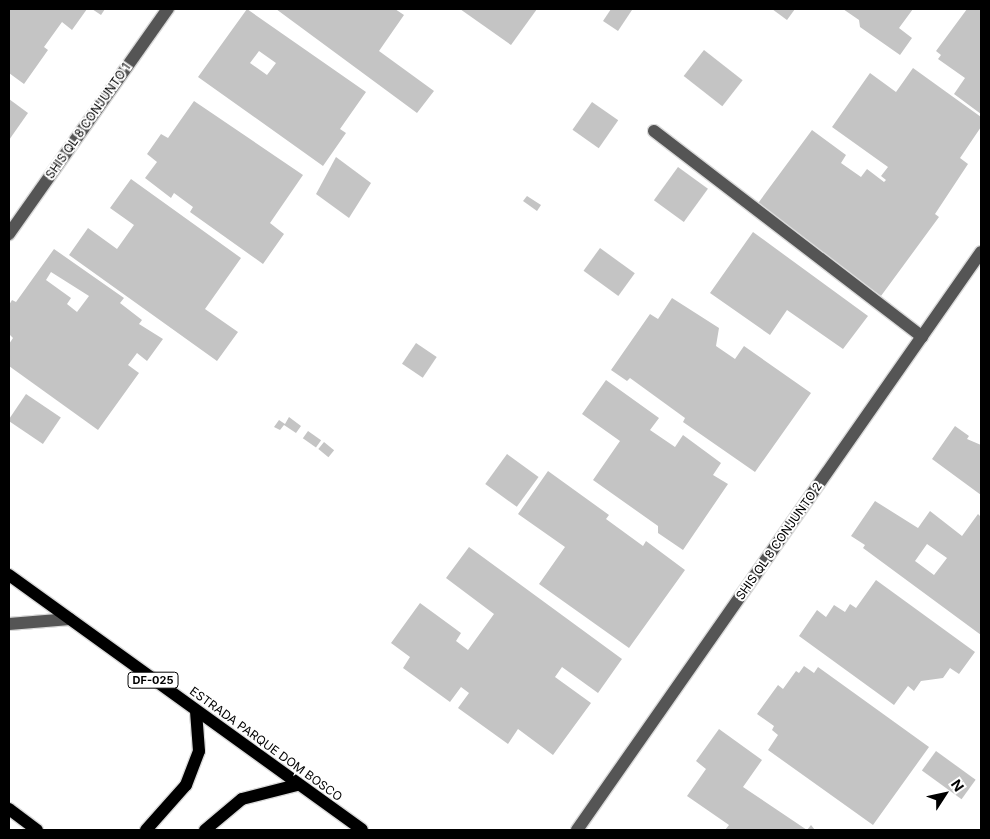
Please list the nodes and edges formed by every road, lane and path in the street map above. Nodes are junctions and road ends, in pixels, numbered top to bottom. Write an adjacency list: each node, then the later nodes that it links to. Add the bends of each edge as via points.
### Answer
1 (168, 9): 3 (street, SHIS QL 8 CONJUNTO 1)
2 (654, 131): 5 (street)
3 (9, 234)
4 (981, 252): 5 (street, SHIS QL 8 CONJUNTO 2)
5 (922, 337): 16 (street, SHIS QL 8 CONJUNTO 2)
6 (9, 575): 7 (main road, ESTRADA PARQUE DOM BOSCO / DF-025)
7 (70, 619): 8 (street); 9 (main road, ESTRADA PARQUE DOM BOSCO / DF-025)
8 (9, 624)
9 (196, 711): 10 (main road, ESTRADA PARQUE DOM BOSCO / DF-025); 13 (main road, via 199,751 186,785)
10 (297, 785): 14 (main road, via 242,799); 15 (main road, ESTRADA PARQUE DOM BOSCO / DF-025)
11 (9, 809): 12 (main road)
12 (37, 830)
13 (146, 830)
14 (205, 830)
15 (362, 830)
16 (577, 830)

